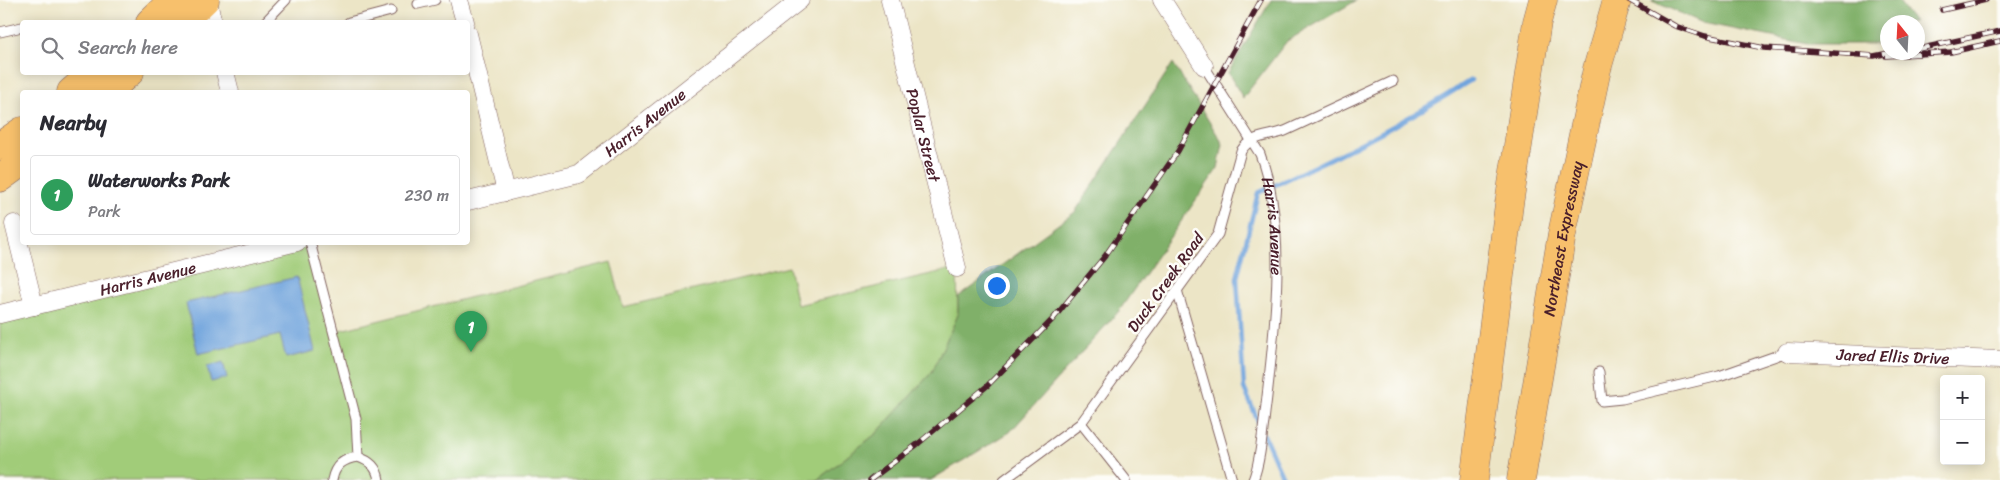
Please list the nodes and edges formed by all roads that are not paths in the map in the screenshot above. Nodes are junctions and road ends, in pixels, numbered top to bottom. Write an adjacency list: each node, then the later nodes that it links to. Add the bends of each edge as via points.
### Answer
1 (173, 0): 14 (highway)
2 (286, 0): 16 (lane)
3 (435, 0): 11 (lane)
4 (459, 0): 18 (street)
5 (800, 0): 36 (street, Harris Avenue, via 579,174)
6 (890, 0): 41 (street, Poplar Street)
7 (1162, 0): 22 (street, Harris Avenue)
8 (1531, 0): 27 (highway)
9 (1543, 0): 27 (highway)
10 (1617, 0): 57 (highway, Northeast Expressway, via 1597,69 1562,234)
11 (418, 4)
12 (209, 11): 15 (highway)
13 (391, 11): 17 (lane)
14 (152, 20)
15 (187, 20)
16 (267, 20)
17 (357, 20)
18 (464, 20)
19 (20, 27): 20 (lane)
20 (0, 32)
21 (470, 42): 36 (street)
22 (1204, 66): 32 (lane, Harris Avenue)
23 (91, 75): 28 (highway)
24 (127, 75): 29 (highway)
25 (226, 75): 30 (street)
26 (1393, 81): 32 (lane, via 1286,131)
27 (1528, 83): 56 (highway, via 1509,204)
28 (73, 90)
29 (109, 90)
30 (230, 90)
31 (20, 131): 33 (highway)
32 (1250, 140): 42 (lane, Duck Creek Road, via 1241,151 1218,234); 50 (lane, Harris Avenue, via 1265,167 1273,206 1276,249 1274,335)
33 (0, 146)
34 (20, 163): 35 (highway)
35 (0, 178)
36 (506, 192): 37 (street, Harris Avenue)
37 (470, 201)
38 (14, 224): 43 (street)
39 (311, 245): 49 (lane, via 356,419)
40 (269, 246): 43 (street, Harris Avenue)
41 (957, 268)
42 (1177, 290): 48 (lane, Duck Creek Road); 55 (lane)
43 (34, 306): 44 (street, Harris Avenue)
44 (0, 314)
45 (1787, 352): 46 (street, Jared Ellis Drive); 47 (lane, via 1726,373 1622,399 1602,401)
46 (2000, 360)
47 (1599, 372)
48 (1081, 423): 53 (lane, Duck Creek Road); 54 (lane)
49 (358, 457): 51 (lane, via 343,461); 52 (lane, via 372,464)
50 (1254, 478)
51 (332, 480)
52 (379, 480)
53 (1004, 480)
54 (1126, 480)
55 (1232, 480)
56 (1474, 480)
57 (1520, 480)

